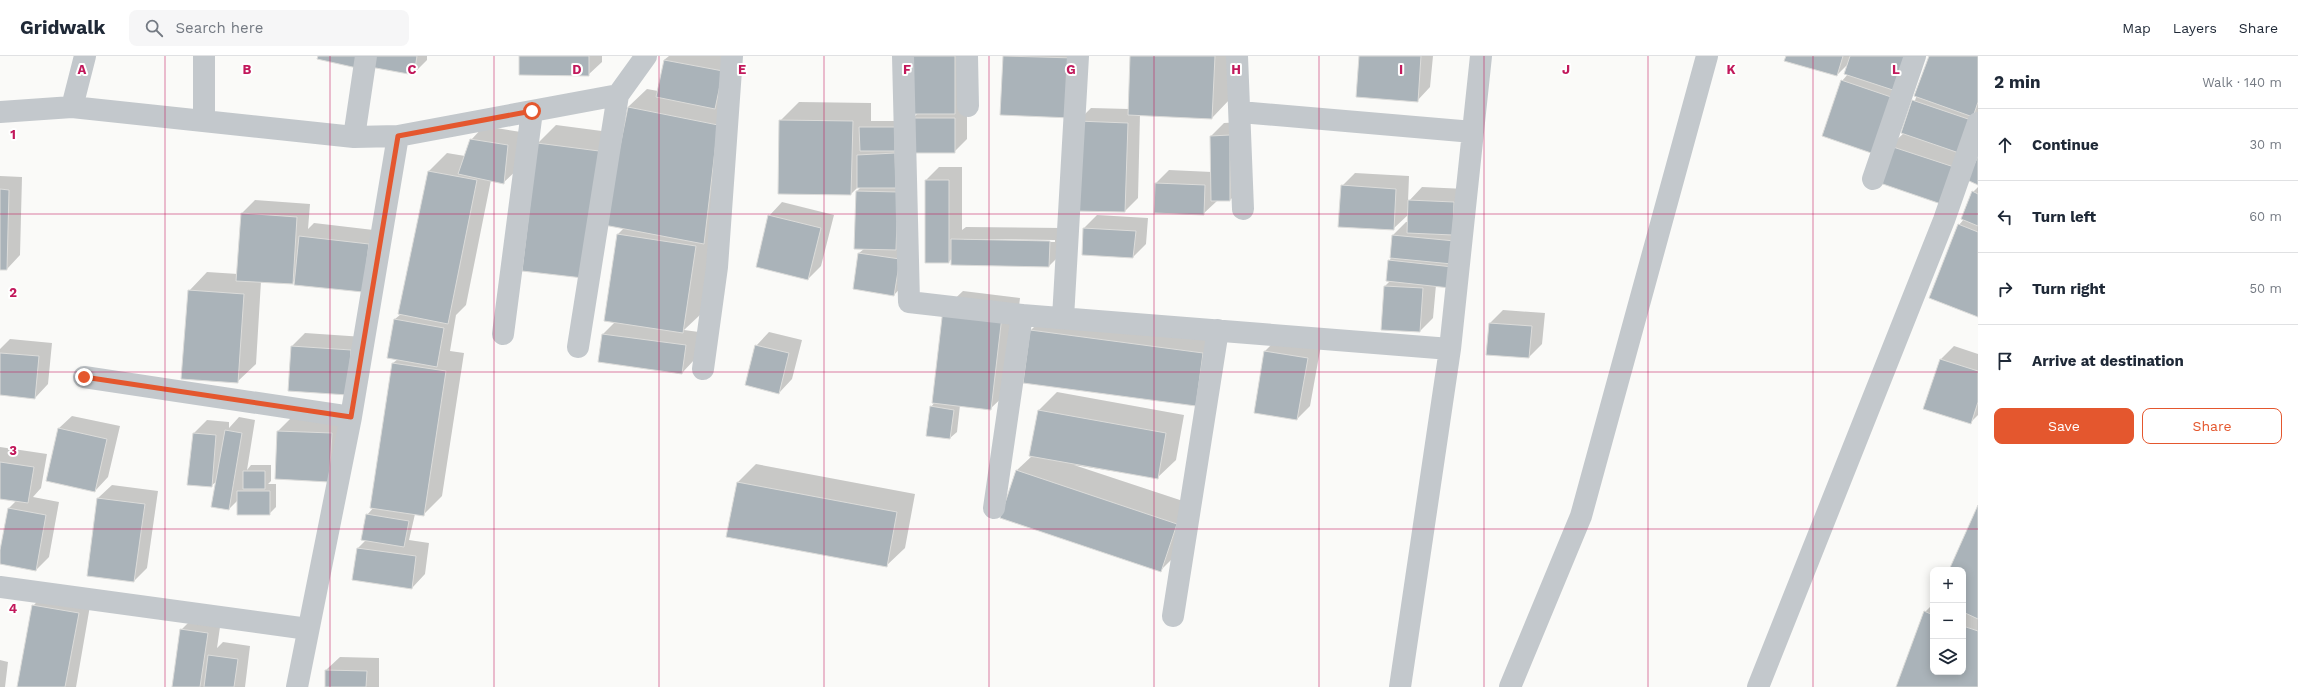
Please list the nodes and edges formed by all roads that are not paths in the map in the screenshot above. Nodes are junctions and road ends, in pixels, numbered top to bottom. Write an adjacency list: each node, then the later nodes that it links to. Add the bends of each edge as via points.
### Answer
1 (85, 56): 15 (street)
2 (204, 56): 19 (street)
3 (366, 56): 23 (street)
4 (646, 56): 13 (street)
5 (732, 56): 32 (street, via 718,267)
6 (903, 56): 26 (street, via 909,302)
7 (967, 56): 14 (street)
8 (1078, 56): 27 (street)
9 (1237, 56): 18 (street)
10 (1481, 56): 21 (street)
11 (1707, 56): 41 (street, via 1581,516)
12 (1915, 56): 24 (street)
13 (618, 95): 16 (street); 30 (street)
14 (968, 106)
15 (72, 107): 17 (street); 19 (street)
16 (532, 111): 22 (street); 29 (street)
17 (0, 112)
18 (1240, 112): 21 (street); 25 (street)
19 (204, 120): 23 (street)
20 (1978, 123): 42 (street, via 1944,220)
21 (1473, 132): 31 (street)
22 (398, 136): 23 (street); 34 (street)
23 (354, 137)
24 (1873, 179)
25 (1244, 208)
26 (1022, 315): 27 (street); 35 (street)
27 (1063, 318): 28 (street)
28 (1218, 330): 31 (street); 37 (street)
29 (503, 334)
30 (578, 347)
31 (1450, 349): 40 (street)
32 (703, 369)
33 (84, 377): 34 (street)
34 (351, 417): 38 (street)
35 (994, 508)
36 (0, 587): 38 (street)
37 (1173, 616)
38 (308, 629): 39 (street)
39 (297, 687)
40 (1400, 687)
41 (1510, 687)
42 (1758, 687)

